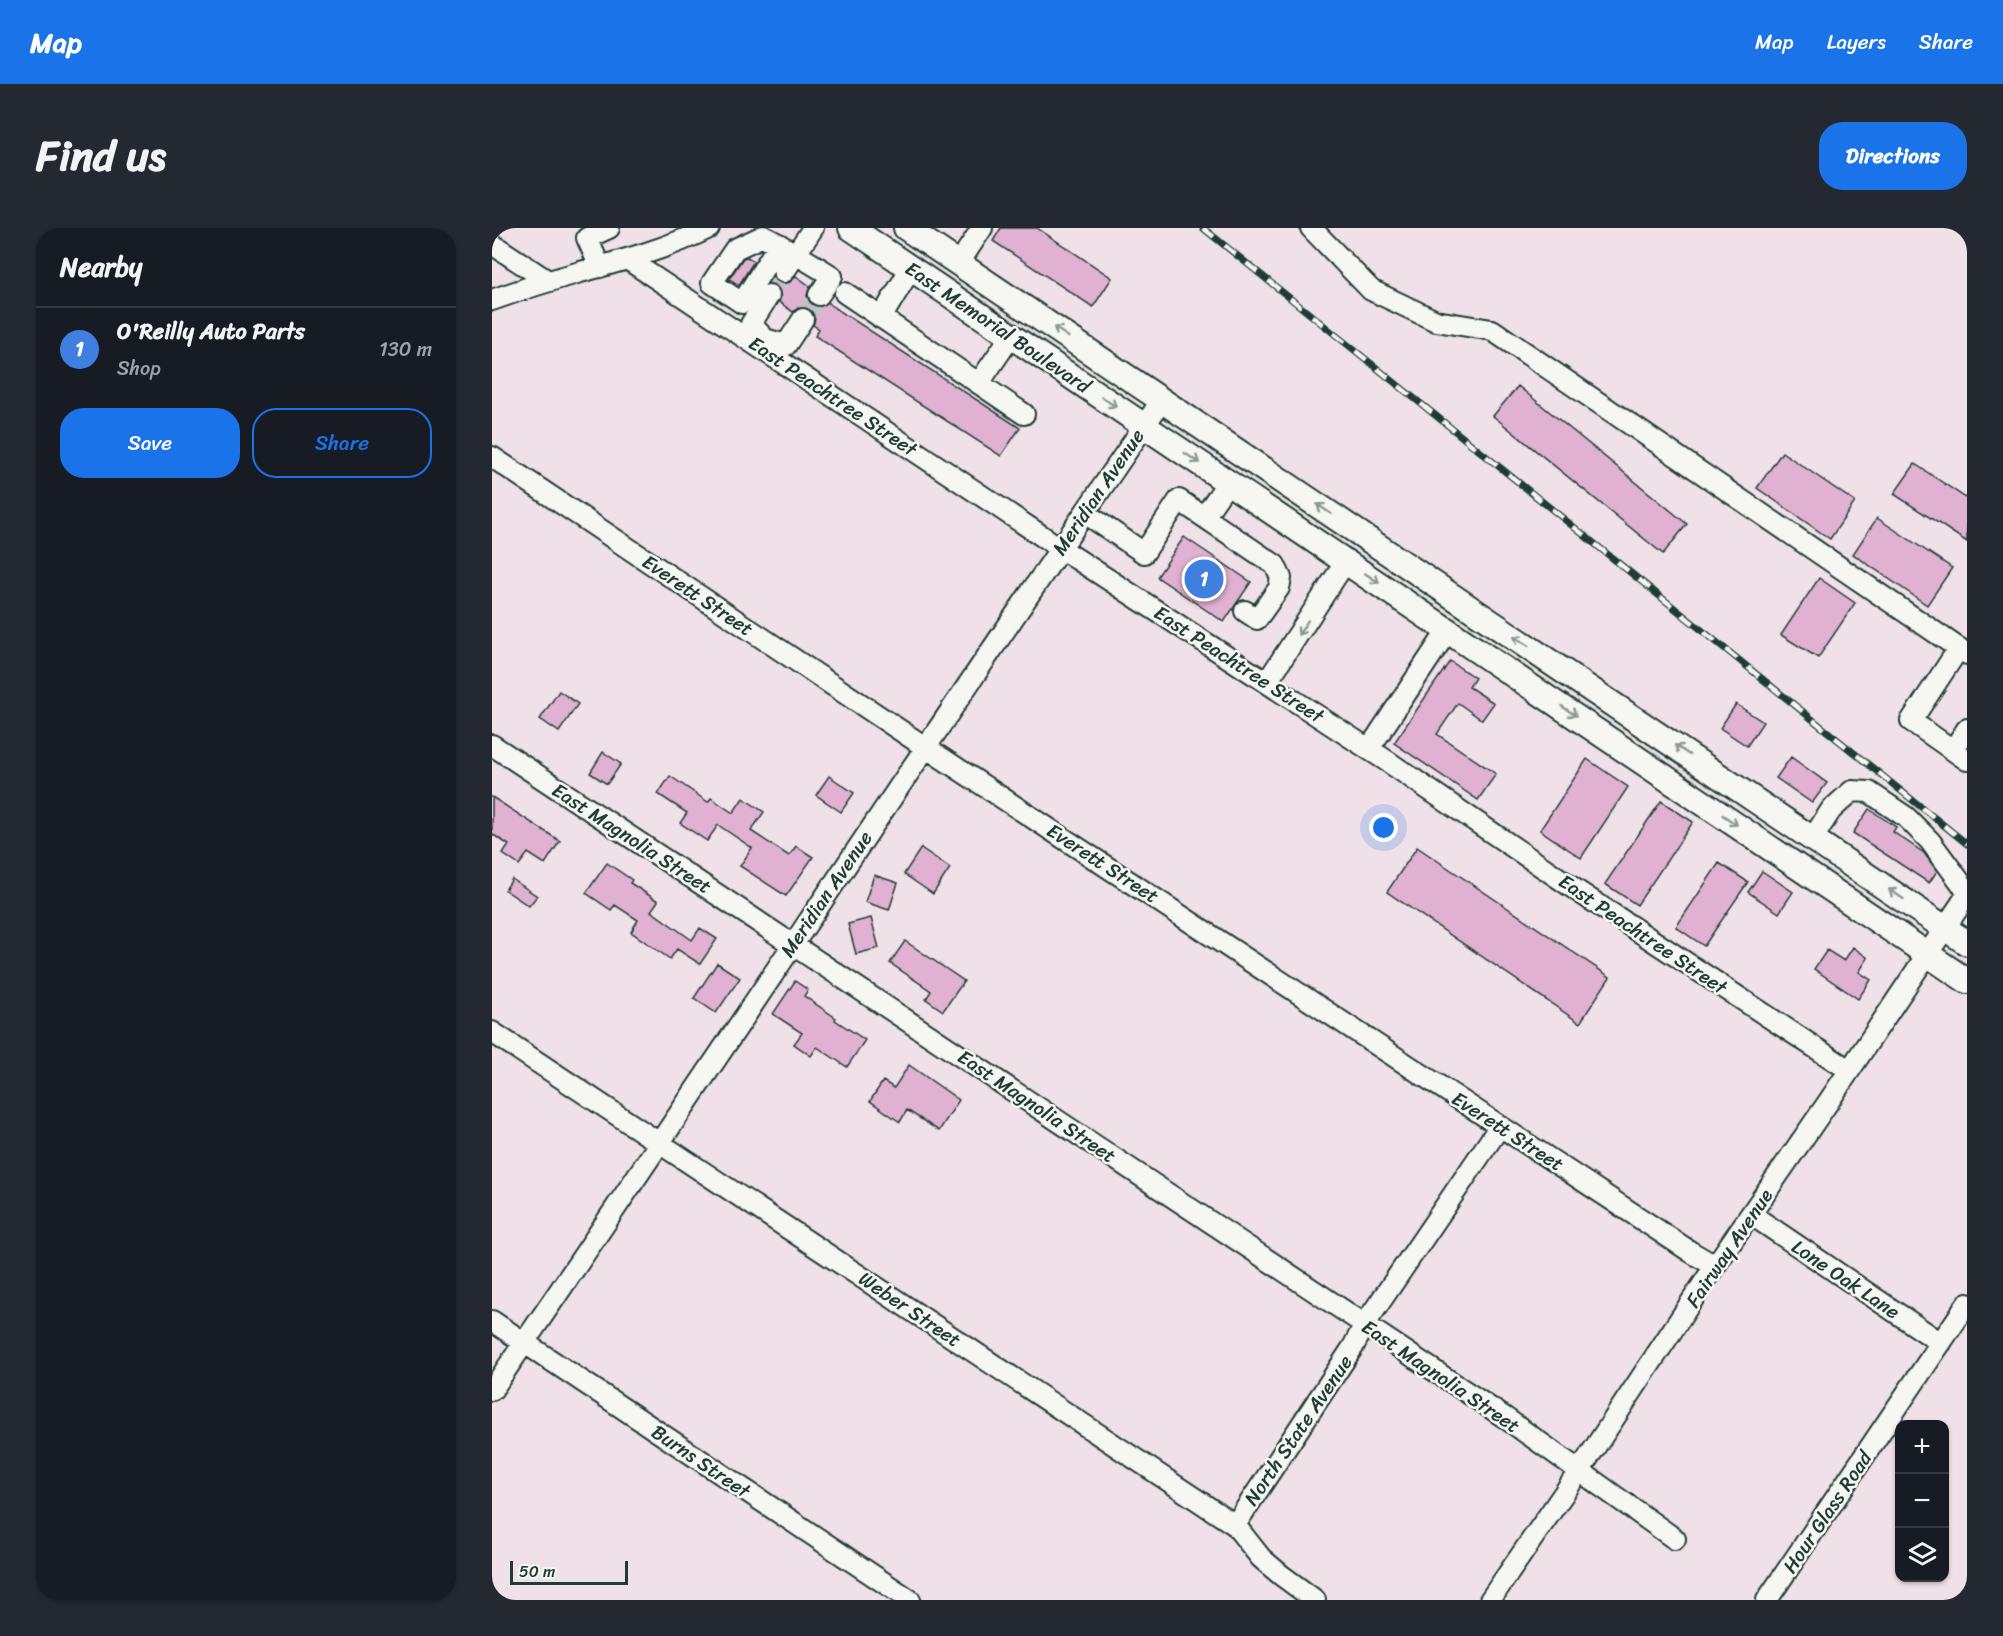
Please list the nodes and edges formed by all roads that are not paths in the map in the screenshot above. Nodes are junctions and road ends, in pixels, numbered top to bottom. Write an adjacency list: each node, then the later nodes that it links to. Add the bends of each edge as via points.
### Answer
1 (609, 228): 9 (street)
2 (709, 228): 12 (street)
3 (813, 228): 10 (street)
4 (851, 228): 15 (main road, East Memorial Boulevard)
5 (892, 228): 13 (main road)
6 (906, 228): 13 (main road, East Memorial Boulevard)
7 (982, 228): 13 (street)
8 (1311, 228): 38 (street, via 1371,290 1436,321 1491,330)
9 (580, 233): 14 (street)
10 (774, 240): 16 (street); 19 (street, via 832,276)
11 (492, 244): 17 (street)
12 (627, 260): 14 (street); 25 (street, East Peachtree Street)
13 (956, 261): 27 (main road, East Memorial Boulevard, one-way to 13)
14 (600, 267): 17 (street)
15 (911, 268): 22 (street); 24 (main road, East Memorial Boulevard)
16 (784, 272)
17 (548, 281): 21 (street)
18 (845, 293): 22 (street)
19 (819, 295)
20 (769, 296): 25 (street, via 751,324)
21 (492, 300)
22 (881, 318): 26 (street)
23 (803, 319): 25 (street, via 786,345)
24 (1011, 336): 26 (street); 29 (main road, East Memorial Boulevard, one-way to 29)
25 (762, 343): 34 (street, East Peachtree Street)
26 (979, 383): 28 (street)
27 (1162, 400): 29 (street, Meridian Avenue); 39 (main road, East Memorial Boulevard, one-way to 27)
28 (1024, 414)
29 (1144, 426): 31 (main road, East Memorial Boulevard, one-way to 31); 32 (street, Meridian Avenue)
30 (492, 457): 44 (street, Everett Street)
31 (1228, 482): 33 (street); 35 (main road, East Memorial Boulevard)
32 (1084, 513): 33 (street, via 1144,553 1179,501); 34 (street, Meridian Avenue)
33 (1204, 517): 36 (street, via 1275,565 1281,578 1279,588 1257,619)
34 (1060, 548): 40 (street, East Peachtree Street); 44 (street, Meridian Avenue)
35 (1346, 561): 37 (main road, East Memorial Boulevard, one-way to 37); 40 (street, one-way to 40)
36 (1245, 612)
37 (1448, 630): 41 (main road, East Memorial Boulevard); 45 (street)
38 (1963, 651): 46 (street, via 1911,721)
39 (1554, 663): 41 (main road); 47 (main road, East Memorial Boulevard, one-way to 39)
40 (1267, 682): 45 (street, East Peachtree Street)
41 (1537, 689): 52 (main road, East Memorial Boulevard, one-way to 52)
42 (1967, 729): 46 (street)
43 (492, 745): 51 (street, East Magnolia Street)
44 (925, 747): 51 (street, Meridian Avenue); 56 (street, Everett Street)
45 (1369, 749): 55 (street, East Peachtree Street)
46 (1960, 755)
47 (1813, 838): 48 (street, via 1831,810 1852,791 1869,792 1906,817 1930,841); 49 (main road, East Memorial Boulevard, one-way to 47)
48 (1967, 893): 49 (street, Fairway Avenue)
49 (1944, 927): 50 (main road, East Memorial Boulevard); 52 (street, Fairway Avenue)
50 (1967, 943)
51 (791, 945): 57 (street, Meridian Avenue); 62 (street, East Magnolia Street)
52 (1927, 954): 53 (main road, East Memorial Boulevard); 55 (street, Fairway Avenue)
53 (1967, 981)
54 (492, 1032): 57 (street, Weber Street)
55 (1850, 1070): 58 (street, Fairway Avenue)
56 (1500, 1126): 59 (street, Everett Street); 62 (street, North State Avenue)
57 (660, 1142): 63 (street, Meridian Avenue); 67 (street, Weber Street)
58 (1752, 1215): 59 (street, Fairway Avenue); 64 (street, Lone Oak Lane)
59 (1715, 1266): 66 (street, Fairway Avenue)
60 (1967, 1304): 64 (street, Hour Glass Road)
61 (492, 1321): 63 (street, Burns Street)
62 (1365, 1324): 66 (street, East Magnolia Street); 67 (street, North State Avenue)
63 (525, 1342): 65 (street, Meridian Avenue); 69 (street, Burns Street)
64 (1941, 1343): 72 (street, Hour Glass Road)
65 (492, 1390)
66 (1580, 1470): 68 (street, East Magnolia Street); 71 (street, Fairway Avenue)
67 (1235, 1525): 70 (street, Weber Street, via 1261,1558)
68 (1675, 1539)
69 (910, 1600)
70 (1315, 1600)
71 (1490, 1600)
72 (1767, 1600)

